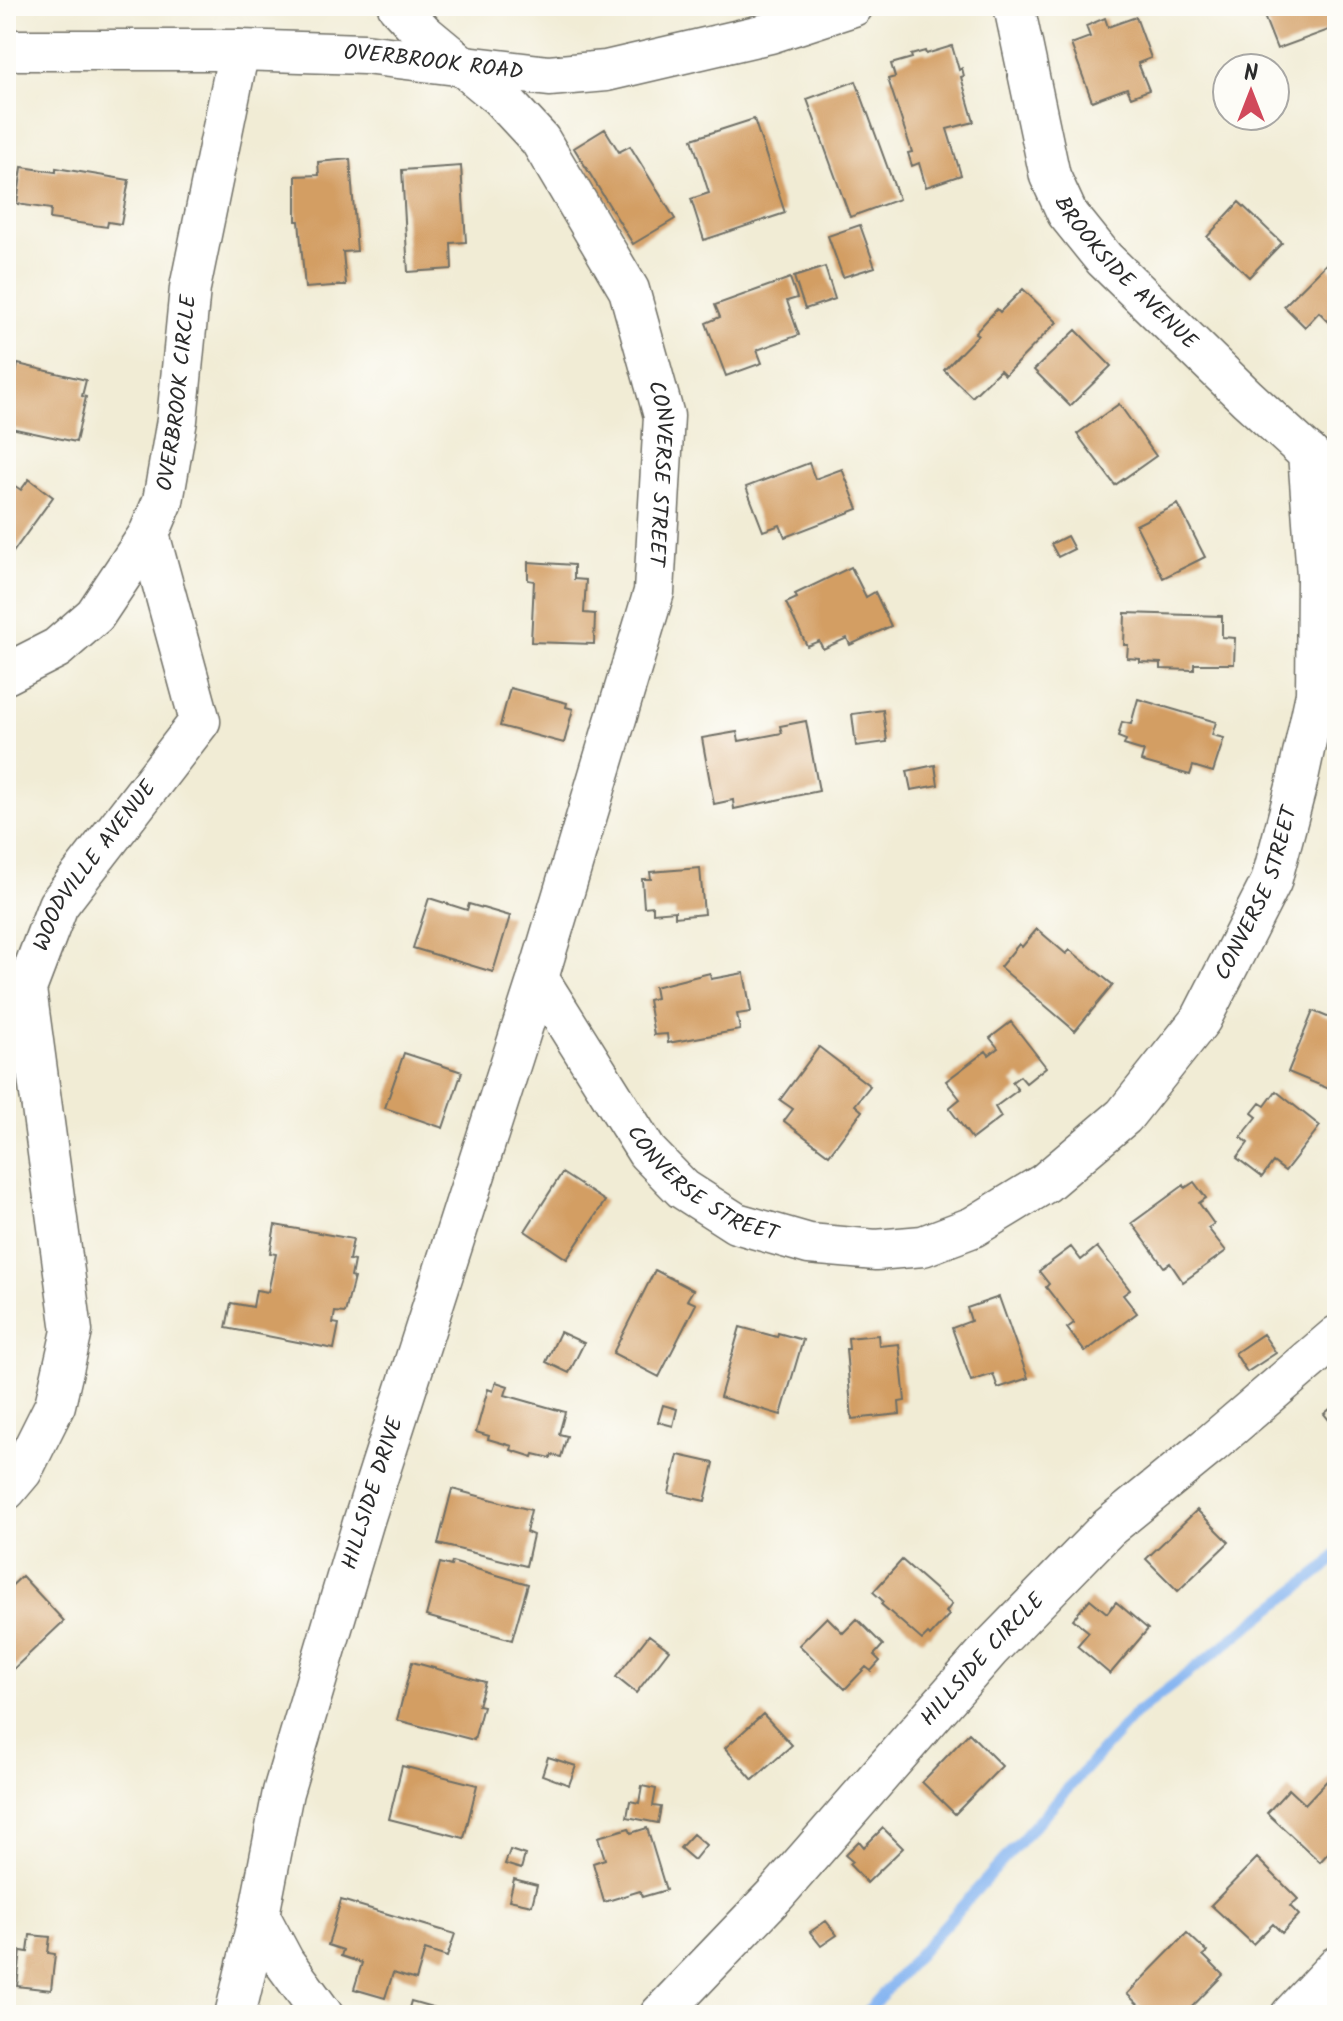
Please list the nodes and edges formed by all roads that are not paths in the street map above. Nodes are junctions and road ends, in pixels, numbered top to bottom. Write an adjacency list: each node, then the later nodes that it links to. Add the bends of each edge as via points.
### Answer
1 (398, 6): 6 (street, CONVERSE STREET)
2 (853, 6): 6 (street, OVERBROOK ROAD, via 770,33 606,71 549,76)
3 (1014, 6): 7 (street, BROOKSIDE AVENUE, via 1050,176 1067,213 1104,259)
4 (6, 50): 5 (street, OVERBROOK ROAD)
5 (239, 50): 6 (street, OVERBROOK ROAD, via 364,54); 9 (street, OVERBROOK CIRCLE, via 190,288 163,501)
6 (462, 66): 11 (street, CONVERSE STREET, via 540,140 629,290 664,416 654,592)
7 (1308, 453): 8 (street, BROOKSIDE AVENUE); 11 (street, CONVERSE STREET, via 1317,576 1316,694 1271,882 1201,1019 1124,1116 1045,1183 973,1227 923,1246 876,1250 809,1244 736,1223 683,1189 647,1152)
8 (1337, 480)
9 (149, 534): 10 (street, OVERBROOK CIRCLE, via 95,615 57,648); 13 (street, WOODVILLE AVENUE, via 200,721 58,905 26,989 72,1331 55,1405 22,1471)
10 (6, 674)
11 (538, 978): 14 (street, HILLSIDE DRIVE, via 364,1520 283,1792)
12 (1337, 1336): 18 (street, HILLSIDE CIRCLE, via 1108,1528 989,1650 776,1894)
13 (6, 1490)
14 (259, 1915): 16 (street, HILLSIDE DRIVE); 17 (street, via 284,1962)
15 (1337, 1966): 19 (street)
16 (235, 2015)
17 (323, 2015)
18 (660, 2015)
19 (1291, 2015)

